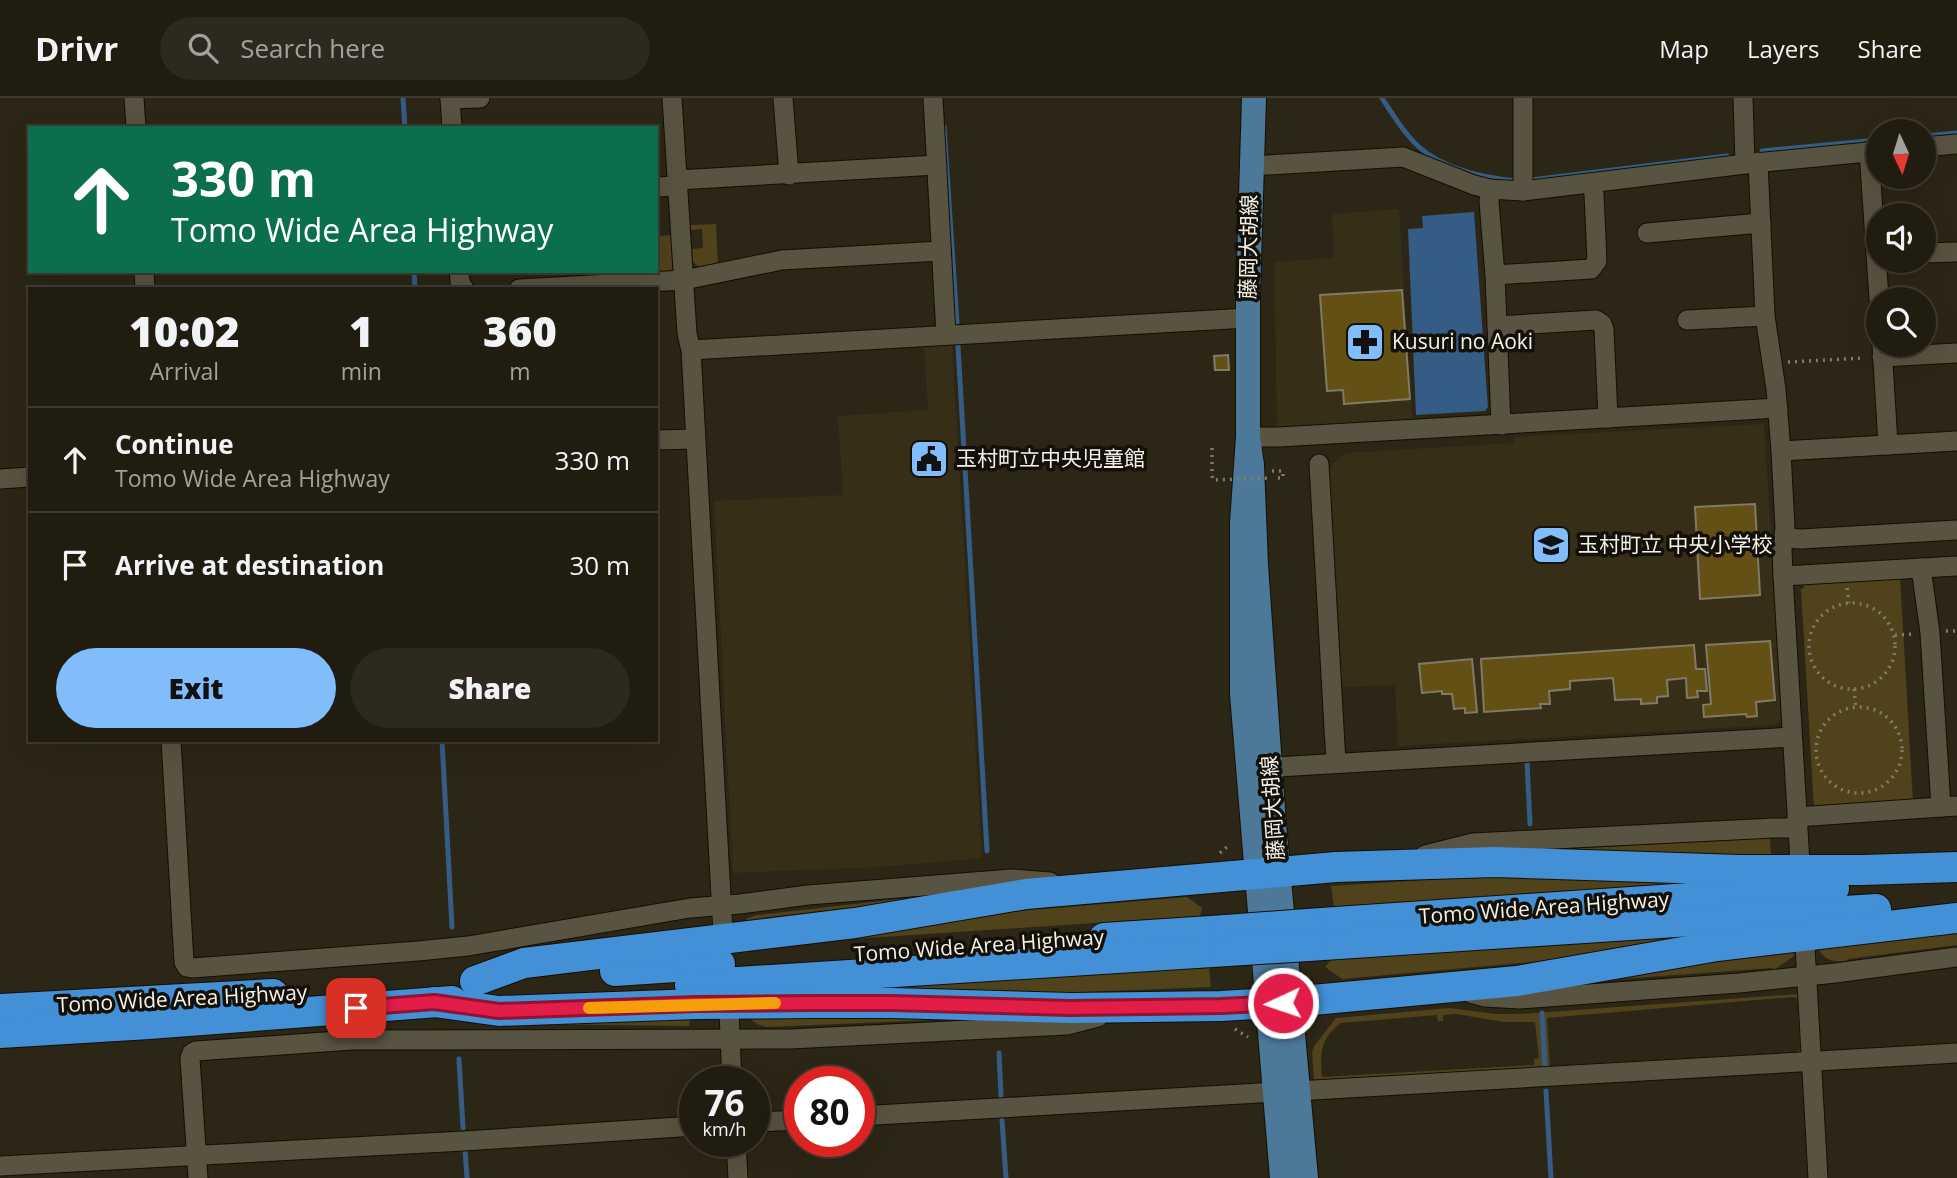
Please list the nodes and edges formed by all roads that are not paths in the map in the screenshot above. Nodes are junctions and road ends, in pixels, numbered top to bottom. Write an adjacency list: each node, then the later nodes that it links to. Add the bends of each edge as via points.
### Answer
1 (134, 98): 10 (street)
2 (481, 98): 9 (street)
3 (672, 98): 19 (street)
4 (783, 98): 18 (street)
5 (933, 98): 16 (street)
6 (1254, 98): 17 (main road, 藤岡大胡線)
7 (1523, 98): 23 (street)
8 (1743, 98): 15 (street)
9 (450, 99): 11 (street)
10 (135, 126)
11 (452, 126)
12 (1957, 144): 13 (street)
13 (1936, 146)
14 (1866, 152): 15 (street)
15 (1751, 163): 20 (street); 24 (street)
16 (937, 165): 18 (street); 26 (street)
17 (1251, 166): 22 (street, via 1403,156); 33 (main road, 藤岡大胡線)
18 (789, 175): 19 (street)
19 (677, 183): 21 (street); 30 (street)
20 (1592, 183): 23 (street); 29 (street, via 1597,261 1591,269)
21 (658, 187)
22 (1490, 190): 23 (street); 29 (street)
23 (1523, 191)
24 (1761, 223): 25 (street); 32 (street)
25 (1647, 233)
26 (942, 251): 30 (street, via 782,260); 36 (street)
27 (1957, 251): 28 (street)
28 (1936, 252)
29 (1494, 275): 35 (street)
30 (684, 280): 31 (street); 37 (street)
31 (556, 287)
32 (1765, 316): 34 (street); 41 (street)
33 (1248, 318): 36 (street); 44 (main road, 藤岡大胡線)
34 (1687, 320)
35 (1497, 326): 42 (street, via 1599,322 1604,329); 43 (street)
36 (946, 335): 37 (street)
37 (691, 351): 45 (street)
38 (1936, 353): 39 (street)
39 (1957, 353)
40 (1879, 357): 48 (street)
41 (1778, 408): 42 (street); 49 (street)
42 (1608, 418): 43 (street)
43 (1501, 425): 44 (street)
44 (1248, 438): 61 (main road, 藤岡大胡線, via 1256,565); 61 (main road, 藤岡大胡線, via 1241,675)
45 (695, 439): 46 (street); 71 (street)
46 (658, 440)
47 (1957, 441): 48 (street)
48 (1888, 445): 49 (street)
49 (1781, 451): 54 (street)
50 (1319, 464): 60 (street)
51 (28, 477): 52 (street)
52 (0, 479)
53 (1957, 530): 54 (street)
54 (1784, 538): 57 (street)
55 (1957, 566): 56 (street)
56 (1921, 568): 57 (street); 62 (street)
57 (1783, 576): 58 (street)
58 (1792, 737): 60 (street); 63 (street)
59 (171, 742): 71 (street, via 187,967 497,942)
60 (1336, 763): 61 (street)
61 (1257, 768): 67 (main road, 藤岡大胡線)
62 (1949, 807): 63 (street)
63 (1797, 823): 64 (street); 65 (street, via 1774,828 1473,843)
64 (1800, 863)
65 (1405, 864): 66 (highway, via 1494,862 1740,870); 67 (highway)
66 (1957, 867)
67 (1276, 876): 69 (highway); 81 (main road, 藤岡大胡線); 81 (main road, 藤岡大胡線)
68 (1957, 880): 74 (highway, Tomo Wide Area Highway)
69 (1082, 889): 71 (street, via 1012,878); 79 (highway, via 982,900 855,923 524,963)
70 (1957, 903): 74 (highway, Tomo Wide Area Highway)
71 (721, 905): 73 (street)
72 (1957, 918): 80 (highway, via 1717,946 1517,981)
73 (723, 933)
74 (1307, 935): 75 (highway, Tomo Wide Area Highway, bridge)
75 (1227, 940): 79 (highway, Tomo Wide Area Highway); 82 (highway, Tomo Wide Area Highway)
76 (1805, 947): 78 (street)
77 (1957, 957): 78 (street)
78 (1807, 976): 80 (street, via 1520,999 1485,996); 89 (street)
79 (475, 981): 84 (highway, Tomo Wide Area Highway)
80 (1456, 986): 81 (highway)
81 (1270, 999): 83 (highway); 91 (main road, 藤岡大胡線)
82 (434, 1002): 83 (highway, via 499,1011 814,1003); 86 (highway, Tomo Wide Area Highway)
83 (1122, 1008): 87 (street, via 1067,1025)
84 (0, 1009)
85 (729, 1012): 87 (street)
86 (0, 1032)
87 (730, 1040): 90 (street); 94 (street, via 352,1040 196,1051 190,1058)
88 (1957, 1053): 89 (street)
89 (1811, 1062): 91 (street); 102 (street)
90 (731, 1066)
91 (1288, 1091): 92 (street); 99 (main road, 藤岡大胡線); 100 (main road); 101 (main road, 藤岡大胡線)
92 (875, 1115)
93 (679, 1127): 94 (street)
94 (196, 1155): 96 (street); 97 (street)
95 (737, 1157): 98 (street)
96 (0, 1166)
97 (198, 1178)
98 (738, 1178)
99 (1282, 1178)
100 (1297, 1178)
101 (1306, 1178)
102 (1818, 1178)

